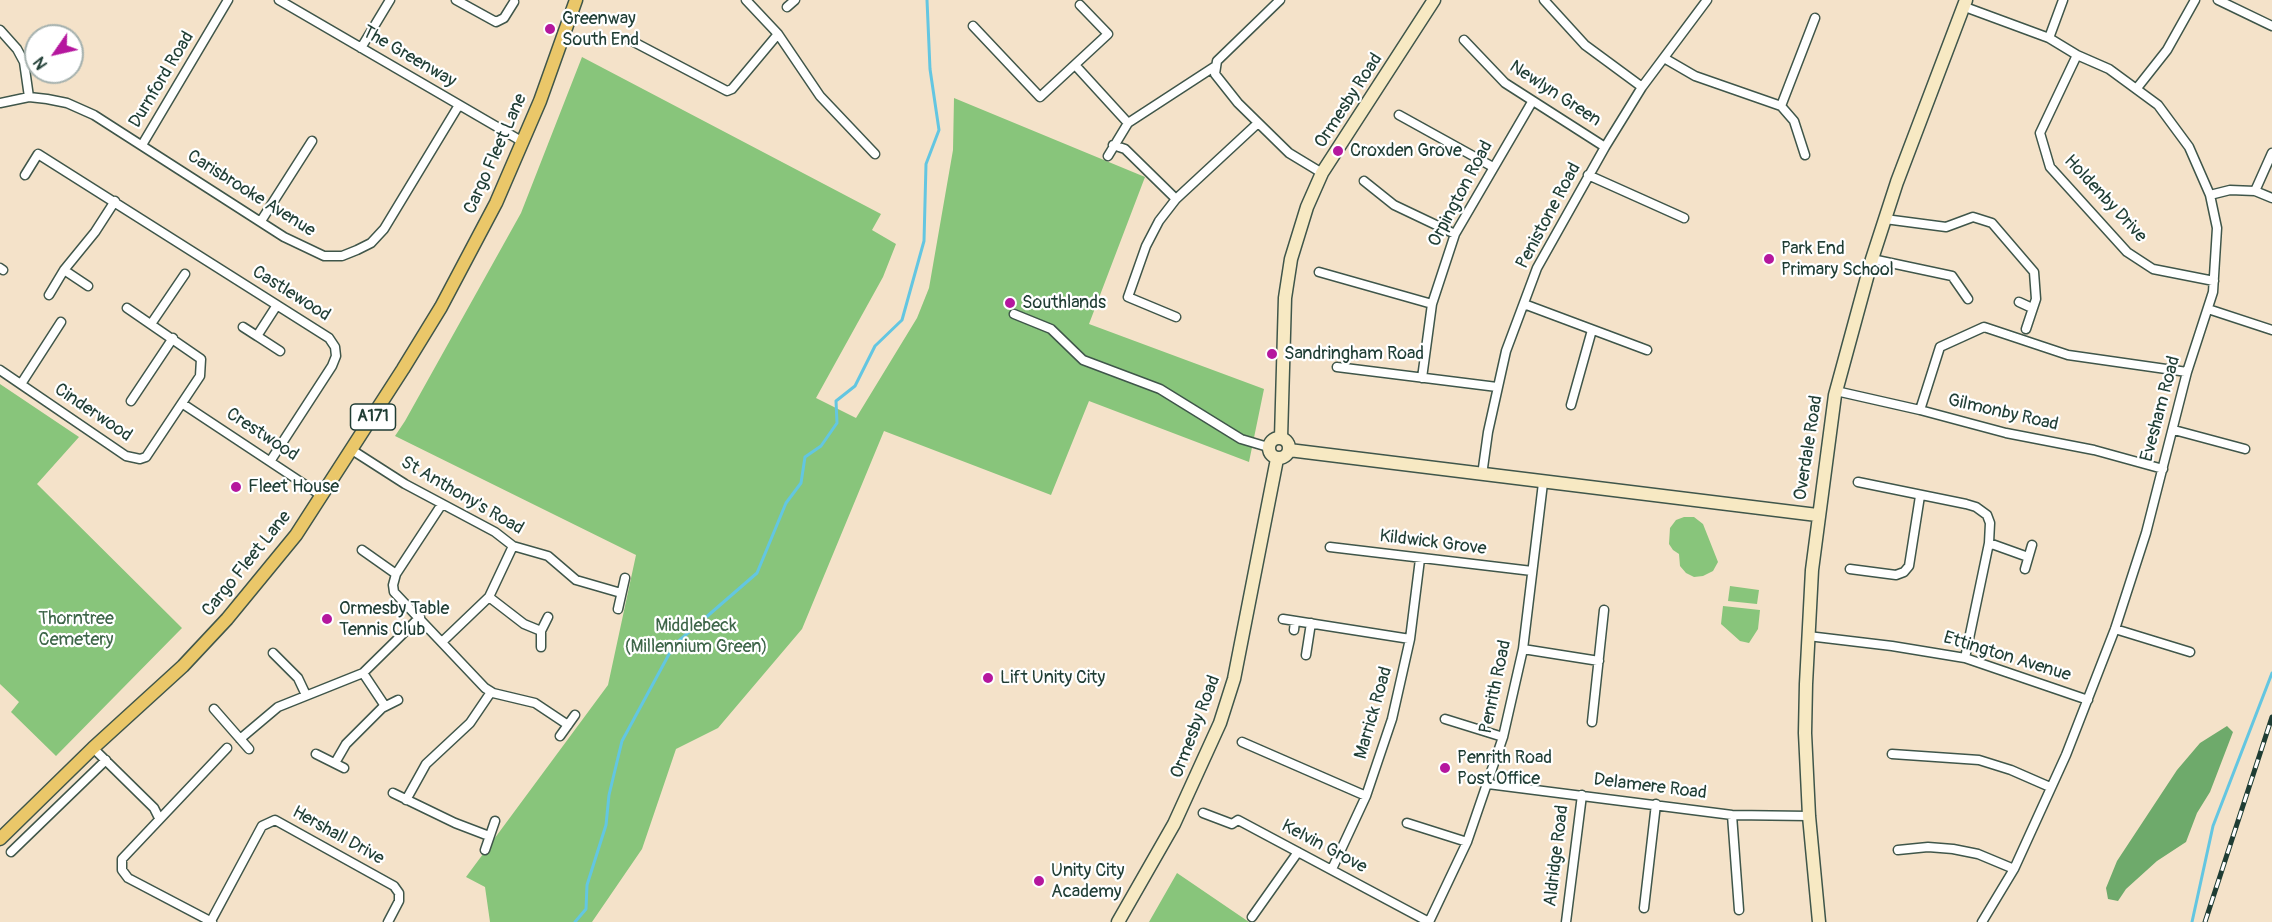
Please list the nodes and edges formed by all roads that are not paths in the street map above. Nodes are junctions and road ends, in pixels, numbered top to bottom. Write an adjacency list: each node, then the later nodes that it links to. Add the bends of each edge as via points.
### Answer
1 (228, 0): 45 (street, Durnford Road)
2 (279, 0): 27 (street, The Greenway)
3 (390, 0): 27 (street)
4 (456, 0): 15 (street, via 496,22 504,18)
5 (576, 0): 43 (main road, Cargo Fleet Lane / A171)
6 (746, 0): 23 (street)
7 (795, 0): 18 (street)
8 (1280, 0): 31 (street)
9 (1434, 0): 52 (street, Ormesby Road)
10 (1544, 0): 32 (street, via 1585,45)
11 (1707, 0): 29 (street, Penistone Road)
12 (2063, 0): 24 (street)
13 (2195, 0): 33 (street, via 2167,50)
14 (2218, 0): 21 (street)
15 (514, 2)
16 (1965, 4): 24 (street, Evesham Road); 62 (street, Overdale Road)
17 (1080, 5): 30 (street, via 1108,34)
18 (787, 7)
19 (1815, 18): 38 (street)
20 (973, 26): 30 (street, via 1040,97)
21 (2272, 26)
22 (0, 30): 34 (street, via 24,62)
23 (778, 34): 25 (street, via 727,91); 48 (street, via 820,96)
24 (2049, 38): 28 (street, Evesham Road)
25 (630, 40)
26 (1464, 40): 35 (street, Newlyn Green, via 1492,72)
27 (361, 48): 37 (street, The Greenway)
28 (2077, 55): 33 (street, Evesham Road); 69 (street, Holdenby Drive, via 2040,133 2050,167 2127,252 2152,269)
29 (1664, 58): 32 (street, Penistone Road); 38 (street, via 1695,76)
30 (1075, 65): 40 (street)
31 (1214, 67): 40 (street); 41 (street, via 1219,82)
32 (1642, 87): 46 (street, Penistone Road)
33 (2138, 88): 57 (street, Evesham Road, via 2158,105 2189,147)
34 (29, 97): 36 (street, Carisbrooke Avenue); 45 (street, Carisbrooke Avenue, via 68,103)
35 (1532, 102): 46 (street, Newlyn Green); 51 (street, Orpington Road)
36 (0, 103)
37 (459, 105): 43 (street, The Greenway); 63 (street, Carisbrooke Avenue, via 384,229 371,243 342,256 324,256 307,250)
38 (1781, 106): 49 (street, via 1794,121)
39 (1399, 116): 51 (street)
40 (1128, 123): 44 (street)
41 (1258, 123): 52 (street, via 1289,153); 59 (street)
42 (312, 141): 63 (street)
43 (523, 142): 107 (main road, Cargo Fleet Lane / A171, via 441,307)
44 (1113, 145): 50 (street); 59 (street, via 1125,149)
45 (142, 146): 63 (street, Carisbrooke Avenue)
46 (1605, 147): 54 (street, Penistone Road)
47 (2272, 153): 56 (street)
48 (875, 154)
49 (1805, 155)
50 (1108, 156)
51 (1493, 168): 64 (street, Orpington Road)
52 (1322, 173): 104 (street, Ormesby Road, via 1307,207 1286,288)
53 (25, 175): 60 (street, Castlewood, via 38,154)
54 (1588, 175): 61 (street); 75 (street, Penistone Road, via 1537,268)
55 (1364, 181): 64 (street, via 1394,205)
56 (2255, 191): 57 (street, via 2230,190); 58 (street)
57 (2210, 195): 69 (street, Evesham Road, via 2217,228)
58 (2272, 198)
59 (1176, 199): 81 (street, via 1146,246 1128,297)
60 (115, 201): 66 (street); 76 (street, Castlewood)
61 (1683, 218)
62 (1885, 219): 65 (street, Overdale Road); 78 (street, via 1946,227 1974,217 1992,223 2034,272 2036,299)
63 (261, 221)
64 (1455, 234): 74 (street, Orpington Road)
65 (1872, 259): 72 (street, via 1953,276); 98 (street, Overdale Road)
66 (64, 270): 70 (street); 71 (street)
67 (1319, 272): 74 (street)
68 (184, 274): 83 (street)
69 (2214, 281): 79 (street, Evesham Road)
70 (88, 286)
71 (49, 295)
72 (1968, 299)
73 (2019, 302): 78 (street)
74 (1432, 304): 95 (street, Orpington Road)
75 (1524, 304): 86 (street); 97 (street, Penistone Road)
76 (278, 305): 88 (street); 110 (street, Castlewood, via 329,338 336,356)
77 (127, 308): 83 (street)
78 (2032, 308): 85 (street)
79 (2208, 309): 87 (street); 94 (street, Evesham Road)
80 (1014, 314): 105 (street, via 1051,329 1083,360 1161,389 1241,439)
81 (1176, 317)
82 (61, 322): 96 (street)
83 (151, 324): 89 (street)
84 (243, 327): 88 (street)
85 (2026, 328)
86 (1592, 330): 90 (street); 101 (street)
87 (2272, 330)
88 (257, 336): 91 (street)
89 (173, 338): 99 (street); 100 (street, Cinderwood, via 201,359 200,376)
90 (1647, 350)
91 (280, 351)
92 (1337, 367): 95 (street)
93 (0, 370): 96 (street, Cinderwood)
94 (2187, 372): 102 (street, via 2068,355 1984,327 1940,347); 103 (street, Evesham Road)
95 (1422, 378): 97 (street)
96 (21, 384): 100 (street, Cinderwood, via 133,459 146,457)
97 (1497, 387): 112 (street, Penistone Road)
98 (1836, 391): 102 (street, Gilmonby Road); 118 (street, Overdale Road)
99 (131, 401)
100 (183, 404): 110 (street, Crestwood)
101 (1571, 405)
102 (1920, 410): 111 (street, Gilmonby Road)
103 (2174, 430): 106 (street); 111 (street, Evesham Road)
104 (1281, 438): 105 (street); 108 (street)
105 (1268, 447): 109 (street)
106 (2246, 449)
107 (352, 450): 115 (main road, Cargo Fleet Lane / A171); 117 (street, St Anthony's Road)
108 (1289, 450): 109 (street); 112 (street)
109 (1277, 459): 201 (street, Ormesby Road, via 1234,679 1220,723 1174,824)
110 (272, 460): 115 (street, Crestwood)
111 (2163, 469): 139 (street, Evesham Road)
112 (1482, 475): 114 (street)
113 (1858, 482): 116 (street)
114 (1543, 483): 118 (street); 128 (street, Penrith Road)
115 (322, 496): 166 (main road, Cargo Fleet Lane / A171, via 226,619 183,666)
116 (1920, 496): 119 (street, via 1966,504 1982,511 1990,524); 127 (street, via 1909,566 1904,572 1896,575)
117 (442, 504): 121 (street, St Anthony's Road); 129 (street)
118 (1817, 515): 141 (street, Overdale Road)
119 (1989, 543): 124 (street); 149 (street)
120 (2032, 545): 124 (street)
121 (513, 546): 131 (street, St Anthony's Road, via 548,556 586,585); 132 (street)
122 (1330, 547): 125 (street, Kildwick Grove)
123 (362, 550): 129 (street)
124 (2028, 557): 126 (street)
125 (1420, 559): 128 (street, Kildwick Grove); 142 (street, Marrick Road)
126 (2025, 568)
127 (1850, 569)
128 (1532, 571): 145 (street, Penrith Road)
129 (396, 574): 135 (street, via 394,592)
130 (625, 578): 131 (street)
131 (621, 593): 133 (street)
132 (489, 597): 140 (street, via 524,624); 143 (street)
133 (618, 609)
134 (1604, 610): 150 (street)
135 (420, 617): 143 (street); 151 (street)
136 (548, 617): 140 (street)
137 (1283, 619): 138 (street, via 1295,625)
138 (1311, 623): 142 (street); 148 (street)
139 (2115, 629): 146 (street); 155 (street, Evesham Road)
140 (541, 631): 144 (street)
141 (1808, 636): 149 (street, Ettington Avenue); 183 (street, Overdale Road, via 1805,733)
142 (1410, 639): 178 (street, Marrick Road, via 1392,719)
143 (442, 642): 152 (street)
144 (541, 647)
145 (1523, 649): 150 (street); 163 (street, Penrith Road)
146 (2190, 652)
147 (273, 653): 153 (street, via 298,678)
148 (1306, 655)
149 (1965, 658): 155 (street, Ettington Avenue)
150 (1599, 661): 160 (street)
151 (363, 673): 153 (street); 156 (street)
152 (491, 692): 161 (street, via 535,703); 179 (street, via 470,723 426,764)
153 (306, 695): 164 (street, via 273,710)
154 (398, 700): 156 (street)
155 (2088, 700): 175 (street, Evesham Road)
156 (386, 706): 172 (street, via 346,744)
157 (214, 709): 164 (street)
158 (575, 715): 161 (street)
159 (1445, 719): 163 (street)
160 (1592, 722)
161 (568, 725): 162 (street)
162 (560, 736)
163 (1503, 737): 174 (street, Penrith Road)
164 (240, 739): 168 (street)
165 (1242, 742): 178 (street)
166 (93, 748): 171 (street); 188 (main road, Cargo Fleet Lane / A171)
167 (227, 748): 184 (street, via 172,809)
168 (249, 748)
169 (316, 754): 172 (street)
170 (1892, 754): 175 (street, via 1979,760)
171 (106, 760): 184 (street, via 154,808); 192 (street)
172 (335, 763): 173 (street)
173 (344, 768)
174 (1488, 784): 177 (street, Delamere Road); 189 (street, Penrith Road)
175 (2050, 787): 195 (street, Evesham Road)
176 (393, 793): 179 (street)
177 (1582, 795): 180 (street, Delamere Road); 203 (street, Aldridge Road)
178 (1366, 796): 194 (street, Marrick Road)
179 (406, 800): 187 (street)
180 (1656, 804): 182 (street, Delamere Road); 196 (street)
181 (1203, 813): 193 (street, Kelvin Grove, via 1232,824 1238,820)
182 (1732, 815): 183 (street, Delamere Road); 197 (street)
183 (1809, 816): 204 (street, Overdale Road)
184 (159, 818): 199 (street, via 122,859 122,870 128,878)
185 (495, 821): 187 (street)
186 (1407, 823): 189 (street)
187 (489, 836): 190 (street)
188 (0, 839)
189 (1467, 842): 202 (street, Penrith Road)
190 (484, 850)
191 (1898, 850): 195 (street, via 1953,849 1978,854)
192 (11, 852)
193 (1298, 852): 194 (street, Kelvin Grove); 198 (street)
194 (1332, 869): 202 (street, Kelvin Grove)
195 (2014, 869): 205 (street, Evesham Road)
196 (1644, 908)
197 (1739, 910)
198 (1252, 917)
199 (212, 922): 200 (street, Hershall Drive, via 262,825 275,820 394,886 399,901)
200 (388, 922)
201 (1118, 922)
202 (1429, 922)
203 (1566, 922)
204 (1819, 922)
205 (1982, 922)

